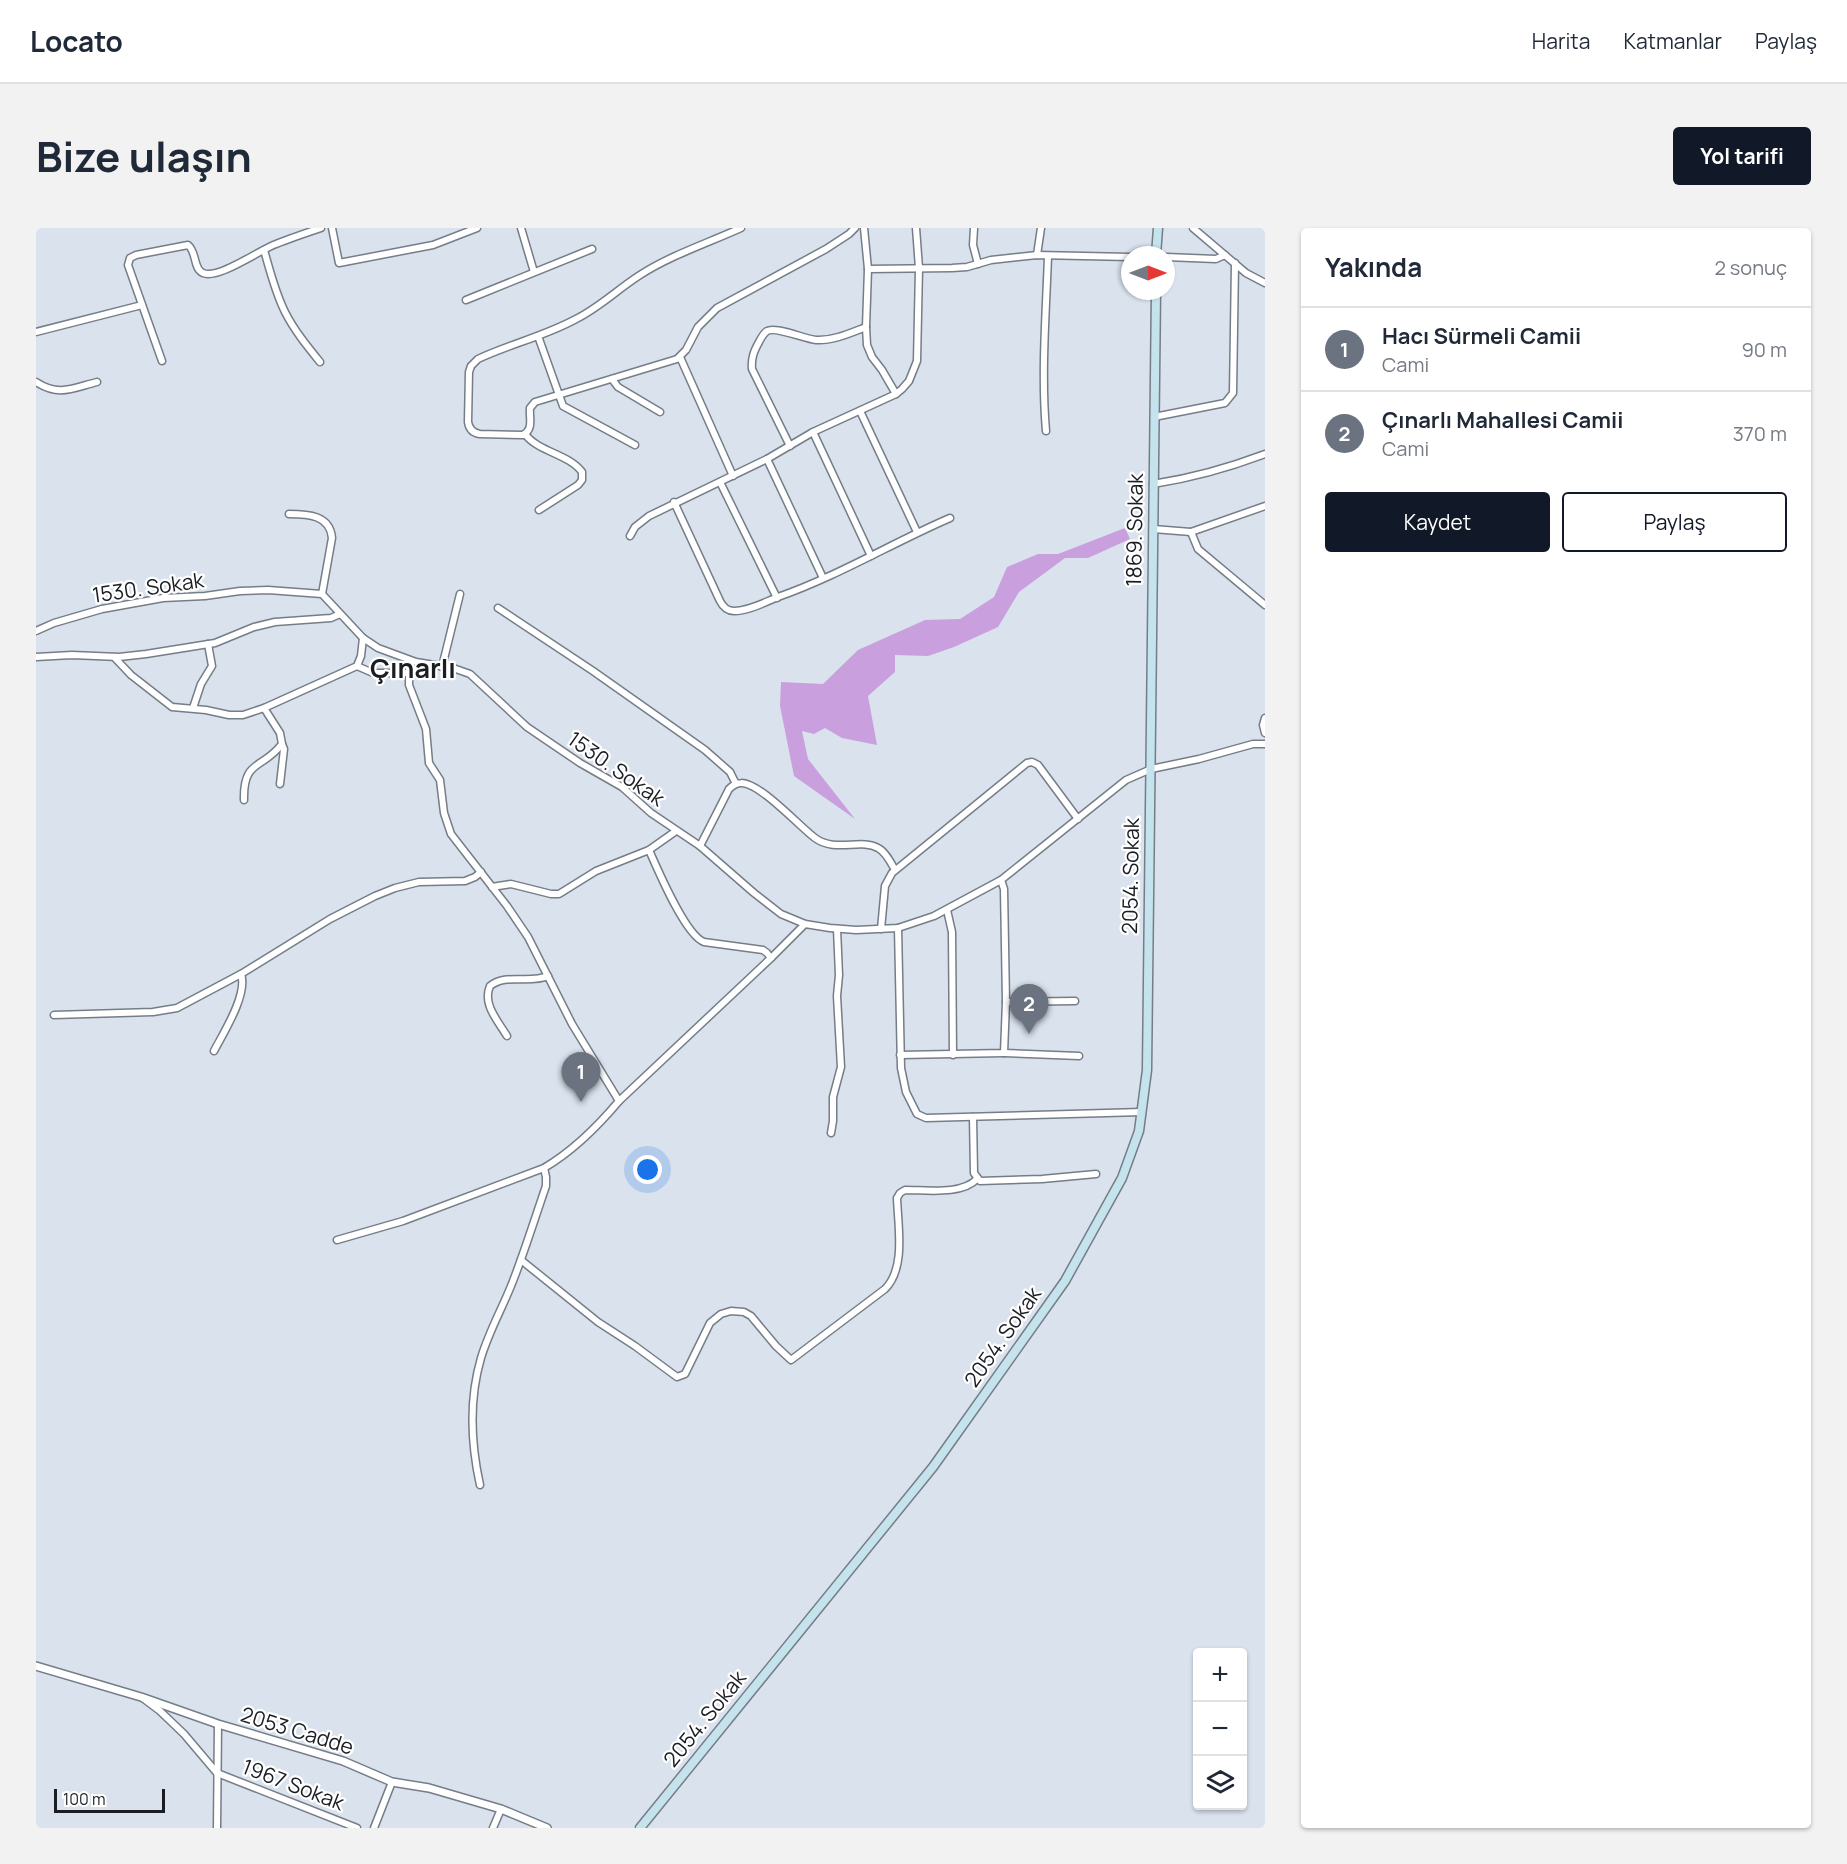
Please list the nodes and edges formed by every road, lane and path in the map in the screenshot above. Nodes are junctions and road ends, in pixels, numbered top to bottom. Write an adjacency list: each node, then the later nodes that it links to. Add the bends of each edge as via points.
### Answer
1 (321, 228): 15 (street)
2 (332, 228): 3 (street, via 339,263 433,245)
3 (477, 228)
4 (521, 228): 25 (street)
5 (741, 228): 32 (street, via 640,274 575,320)
6 (855, 228): 33 (street, via 826,249 717,308 698,327)
7 (864, 228): 24 (street)
8 (916, 228): 23 (street)
9 (974, 228): 22 (street)
10 (1041, 228): 16 (street)
11 (1157, 228): 13 (main road)
12 (1193, 228): 18 (street)
13 (1157, 246)
14 (592, 249): 25 (street)
15 (264, 250): 29 (street, via 208,274 198,269 194,251 188,245 133,256 128,265); 35 (street, via 285,312)
16 (1037, 255): 17 (street); 22 (street)
17 (1048, 255): 19 (street); 44 (street)
18 (1225, 255): 20 (street, via 1216,259); 21 (street)
19 (1121, 257)
20 (1175, 257)
21 (1235, 263): 26 (street); 43 (street, via 1233,393 1225,403)
22 (978, 264): 23 (street)
23 (919, 268): 24 (street); 39 (street, via 917,361 909,381)
24 (868, 269): 30 (street)
25 (534, 272): 27 (street)
26 (1265, 283)
27 (466, 300)
28 (1156, 300): 43 (main road, 1869. Sokak)
29 (142, 305): 31 (street); 34 (street)
30 (866, 327): 39 (street, via 872,357); 48 (street, via 821,340 774,329 763,335 752,356 752,369)
31 (36, 332)
32 (538, 336): 40 (street); 46 (street, via 478,359 469,372 468,422 472,430 480,434)
33 (680, 357): 36 (street); 51 (street)
34 (162, 361)
35 (320, 362)
36 (612, 379): 40 (street); 42 (street, via 618,387)
37 (36, 382): 38 (street, via 59,391)
38 (97, 382)
39 (896, 394): 41 (street)
40 (558, 395): 46 (street, via 533,403 530,428); 47 (street, via 565,408)
41 (860, 411): 45 (street); 60 (street)
42 (660, 412)
43 (1154, 417): 53 (main road, 1869. Sokak)
44 (1046, 431)
45 (813, 432): 48 (street); 63 (street)
46 (525, 434): 56 (street, via 582,472 578,485)
47 (635, 445)
48 (790, 446): 50 (street)
49 (1265, 454): 53 (street, via 1216,471)
50 (767, 459): 51 (street); 64 (street)
51 (733, 476): 52 (street)
52 (720, 482): 54 (street); 67 (street)
53 (1153, 484): 59 (main road, 1869. Sokak)
54 (674, 502): 62 (street, via 642,520); 67 (street, via 724,607 736,611)
55 (1265, 506): 61 (street)
56 (539, 510)
57 (289, 514): 65 (street, via 315,517 326,522 331,530)
58 (950, 519): 60 (street)
59 (1153, 529): 61 (street); 86 (main road, 1869. Sokak)
60 (917, 532): 63 (street)
61 (1191, 532): 68 (street, via 1198,549)
62 (630, 536)
63 (871, 556): 64 (street)
64 (824, 579): 67 (street)
65 (322, 594): 70 (street, 1530. Sokak); 71 (street, 1530. Sokak, via 268,590 163,598 102,609)
66 (460, 594): 78 (street)
67 (777, 598)
68 (1265, 605)
69 (498, 608): 88 (street, via 705,750 730,772)
70 (340, 614): 72 (street, 1530. Sokak); 73 (street, via 275,622)
71 (36, 631)
72 (363, 638): 76 (street, 1530. Sokak); 77 (street)
73 (208, 644): 75 (street); 80 (street, via 212,666)
74 (36, 657): 75 (street)
75 (113, 657): 80 (street, via 172,707)
76 (409, 660): 78 (street, 1530. Sokak); 79 (street)
77 (357, 666): 79 (street, via 372,673); 81 (street)
78 (442, 667): 91 (street, 1530. Sokak, via 470,674 527,727 622,787)
79 (409, 673): 95 (street, via 409,685 426,729 429,763 440,780 451,834)
80 (193, 708): 81 (street, via 243,715)
81 (264, 708): 84 (street)
82 (1265, 718): 83 (street)
83 (1265, 734)
84 (282, 744): 87 (street); 89 (street, via 245,777)
85 (1265, 744): 86 (street, 1530. Sokak)
86 (1151, 769): 90 (street, 1530. Sokak, via 1126,780); 116 (main road, 2054. Sokak, via 1147,1070)
87 (280, 784)
88 (736, 784): 92 (street, via 729,789); 94 (street, via 754,787 821,842 880,849)
89 (244, 800)
90 (1078, 819): 94 (street, via 1038,765 1027,763); 96 (street, 1530. Sokak)
91 (676, 831): 92 (street, 1530. Sokak); 93 (street)
92 (700, 846): 99 (street, 1530. Sokak, via 781,914)
93 (649, 850): 97 (street, via 596,871 559,894 511,884); 103 (street, via 668,892 696,938 763,950)
94 (895, 870): 102 (street, via 885,886)
95 (481, 872): 97 (street); 104 (street, via 465,881 419,882 375,896)
96 (1001, 880): 98 (street, 1530. Sokak); 107 (street)
97 (492, 886): 105 (street, via 528,937)
98 (947, 910): 101 (street, 1530. Sokak); 113 (street, via 952,932)
99 (805, 924): 100 (street, 1530. Sokak); 103 (street)
100 (837, 928): 102 (street, 1530. Sokak); 118 (street, via 841,1067 833,1097)
101 (898, 928): 102 (street, 1530. Sokak); 112 (street)
102 (881, 929)
103 (771, 958): 115 (street)
104 (241, 974): 108 (street, via 169,1010); 110 (street, via 243,987)
105 (548, 976): 109 (street, via 502,980 490,986 488,1001); 115 (street)
106 (1075, 1001): 107 (street)
107 (1006, 1002): 111 (street)
108 (54, 1015)
109 (507, 1036)
110 (214, 1051)
111 (1004, 1053): 113 (street); 114 (street)
112 (900, 1055): 113 (street); 117 (street, via 906,1092 916,1114 926,1118)
113 (953, 1055)
114 (1079, 1056)
115 (619, 1101): 119 (street, via 575,1146)
116 (1143, 1112): 117 (street); 136 (main road, 2054. Sokak, via 1122,1179 1065,1281 1034,1327 933,1467)
117 (973, 1116): 121 (street, via 973,1169)
118 (831, 1133)
119 (544, 1168): 122 (street, via 403,1221); 123 (street, via 546,1186)
120 (1096, 1174): 121 (street)
121 (977, 1179): 123 (street, via 960,1189 900,1193 898,1264 893,1280 791,1360 752,1316 731,1311 710,1323 685,1374 677,1377 598,1322)
122 (337, 1240)
123 (521, 1260): 124 (street, via 476,1377 473,1432)
124 (480, 1485)
125 (36, 1666): 126 (street, 2053 Cadde)
126 (141, 1697): 127 (street, 2053 Cadde); 128 (street, via 184,1734)
127 (218, 1724): 128 (street); 129 (street, 2053 Cadde, via 343,1761)
128 (217, 1773): 131 (street); 132 (street, 1967 Sokak)
129 (392, 1782): 130 (street, 2053 Cadde, via 429,1788); 133 (street)
130 (501, 1809): 134 (street); 135 (street, 2053 Cadde)
131 (217, 1828)
132 (357, 1828)
133 (374, 1828)
134 (493, 1828)
135 (547, 1828)
136 (640, 1828)

